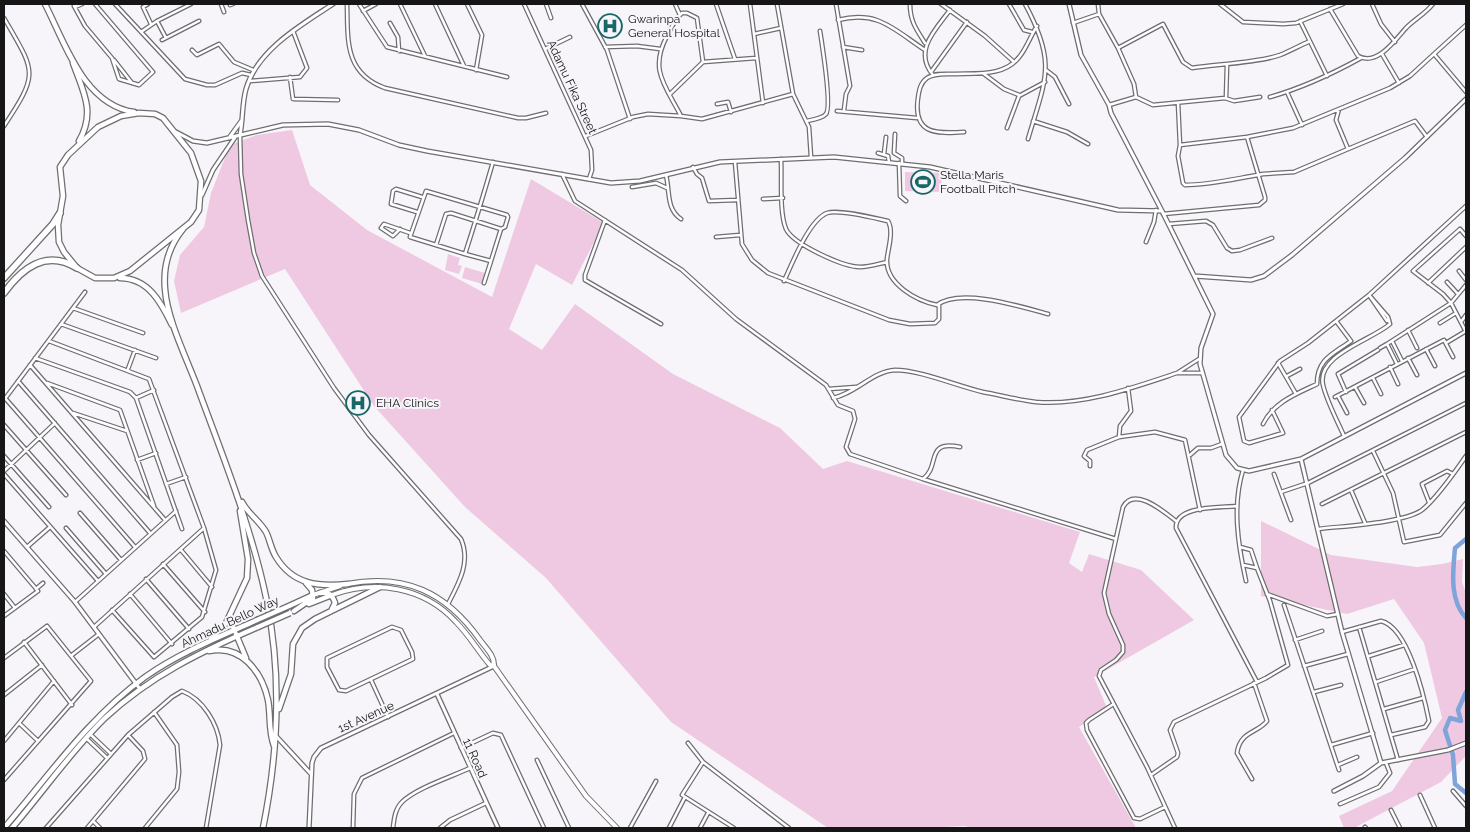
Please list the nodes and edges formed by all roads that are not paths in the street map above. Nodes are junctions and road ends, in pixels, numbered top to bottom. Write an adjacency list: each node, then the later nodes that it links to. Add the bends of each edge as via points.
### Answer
1 (45, 4): 66 (main road)
2 (82, 4): 33 (street)
3 (95, 4): 97 (street, via 152,72 139,85)
4 (116, 4): 55 (street)
5 (148, 4): 49 (street, via 143,8)
6 (191, 4): 43 (street)
7 (221, 4): 37 (street)
8 (333, 4): 53 (street)
9 (347, 4): 119 (street, via 349,51 357,68 371,83 518,118)
10 (359, 4): 36 (street)
11 (376, 4): 36 (street)
12 (400, 4): 76 (street)
13 (435, 4): 84 (street)
14 (467, 4): 86 (street, via 482,36)
15 (524, 4): 68 (street, Adamu Fika Street)
16 (546, 4): 41 (street)
17 (582, 4): 65 (street)
18 (675, 4): 39 (street)
19 (716, 4): 80 (street)
20 (750, 4): 57 (street)
21 (777, 4): 52 (street)
22 (836, 4): 42 (street)
23 (910, 4): 63 (street, via 910,18)
24 (941, 4): 35 (street)
25 (1010, 4): 56 (street, via 1024,30)
26 (1025, 4): 51 (street)
27 (1070, 4): 48 (street)
28 (1098, 4): 38 (street)
29 (1220, 4): 46 (street, via 1243,22)
30 (1343, 4): 34 (street)
31 (1372, 4): 62 (street, via 1381,24)
32 (1433, 4): 62 (street)
33 (75, 5): 77 (street, via 85,26)
34 (1330, 9): 46 (street); 79 (street)
35 (950, 10): 45 (street); 63 (street)
36 (363, 11): 73 (street, via 384,44)
37 (224, 12)
38 (1099, 14): 48 (street); 67 (street)
39 (680, 15): 69 (street); 81 (street, via 687,13 697,18)
40 (4, 18): 127 (street, via 26,55 30,72 25,93)
41 (551, 18)
42 (838, 20): 64 (street); 72 (street, via 858,16 878,20)
43 (157, 21): 49 (street); 59 (street)
44 (199, 21): 59 (street)
45 (967, 22): 82 (street); 89 (street)
46 (1300, 22): 61 (street)
47 (390, 23): 73 (street, via 398,37)
48 (1073, 23): 113 (street, via 1081,54)
49 (151, 24): 55 (street)
50 (1466, 24): 75 (street)
51 (1037, 26): 56 (street); 87 (street, via 1043,42)
52 (781, 28): 57 (street); 101 (street)
53 (293, 31): 85 (street); 92 (street, via 307,68 300,77)
54 (820, 31): 124 (street, via 827,111 824,116)
55 (141, 32): 90 (street, via 178,74 193,83 215,85 242,73)
56 (1033, 32): 82 (street, via 1026,48)
57 (754, 34): 78 (street)
58 (570, 37): 68 (street)
59 (166, 38): 60 (street)
60 (162, 40)
61 (1308, 42): 83 (street, via 1278,55); 91 (street)
62 (1395, 42): 74 (street)
63 (926, 43): 72 (street)
64 (843, 46): 71 (street); 115 (street, via 850,86)
65 (605, 47): 69 (street); 123 (street)
66 (67, 48): 118 (main road, via 85,80 103,99 116,107); 141 (main road, via 88,106 85,128)
67 (1118, 48): 83 (street, via 1163,24 1188,66); 103 (street, via 1134,84)
68 (545, 49): 133 (street, Adamu Fika Street)
69 (660, 49): 100 (street, via 659,72)
70 (192, 50): 85 (street, via 196,55 219,44 234,62)
71 (862, 50)
72 (925, 50): 89 (street, via 925,63)
73 (399, 51): 76 (street)
74 (1382, 54): 79 (street); 96 (street)
75 (1434, 54): 96 (street); 99 (street)
76 (425, 56): 84 (street)
77 (112, 58): 97 (street); 97 (street, via 119,79)
78 (756, 58): 80 (street); 109 (street)
79 (1361, 58): 91 (street)
80 (735, 59): 81 (street)
81 (702, 62): 100 (street)
82 (1014, 62): 88 (street, via 997,71)
83 (1227, 65): 106 (street)
84 (464, 66): 86 (street)
85 (253, 70): 90 (street)
86 (476, 70): 93 (street)
87 (1046, 70): 95 (street); 112 (street, via 1055,77)
88 (982, 73): 89 (street); 102 (street, via 1004,89)
89 (932, 74): 121 (street, via 922,82)
90 (251, 75): 94 (street)
91 (1327, 76): 98 (street)
92 (290, 77): 94 (street); 108 (street, via 293,99)
93 (507, 77)
94 (248, 82): 122 (street, via 243,99)
95 (1045, 82): 102 (street); 125 (street)
96 (1399, 83): 114 (street)
97 (133, 84)
98 (1287, 92): 105 (street); 126 (street)
99 (1466, 92)
100 (670, 94): 120 (street)
101 (793, 94): 109 (street); 124 (street)
102 (1020, 95): 128 (street)
103 (1136, 97): 110 (street, via 1153,105); 113 (street)
104 (1260, 97): 106 (street, via 1234,101)
105 (1270, 97)
106 (1226, 98): 110 (street)
107 (1466, 99): 135 (street)
108 (338, 100)
109 (763, 103): 117 (street)
110 (1178, 103): 140 (street)
111 (717, 104): 117 (street, via 728,102)
112 (1069, 104)
113 (1109, 105): 169 (street)
114 (1339, 109): 126 (street); 142 (street, via 1336,120)
115 (844, 110): 116 (street); 121 (street)
116 (837, 111)
117 (731, 112): 120 (street, via 702,120)
118 (139, 113): 129 (main road, via 159,116); 141 (main road, via 105,122)
119 (546, 113)
120 (681, 116): 123 (street, via 648,114)
121 (917, 118): 130 (street, via 921,126 930,130)
122 (243, 119): 132 (street); 136 (street)
123 (630, 119): 133 (street)
124 (807, 121): 145 (street)
125 (1034, 121): 138 (street); 139 (street, via 1067,132)
126 (1302, 125): 137 (street)
127 (4, 126)
128 (1007, 128)
129 (176, 132): 136 (street, via 200,142); 158 (main road, via 195,159)
130 (964, 132)
131 (895, 134): 150 (street, via 894,153 902,158)
132 (238, 135): 136 (street); 148 (street, via 292,124 328,124 359,130 399,145); 158 (street, via 208,178); 349 (street, via 246,206 254,253 262,276 334,388 369,435 461,540 466,550 462,575)
133 (586, 136): 155 (street, Adamu Fika Street, via 592,154)
134 (886, 136): 144 (street)
135 (1427, 137): 142 (street, via 1415,121); 191 (street, via 1264,276 1251,280)
136 (229, 138)
137 (1247, 138): 140 (street); 154 (street)
138 (1028, 139)
139 (1088, 144)
140 (1180, 145): 154 (street, via 1178,156 1185,185)
141 (76, 147): 168 (main road, via 60,168 63,196)
142 (1348, 149): 154 (street, via 1294,172)
143 (878, 153): 144 (street)
144 (884, 154): 149 (street)
145 (811, 157): 146 (street); 149 (street)
146 (781, 158): 147 (street); 160 (street)
147 (735, 161): 151 (street); 162 (street)
148 (493, 162): 152 (street); 165 (street)
149 (889, 162): 150 (street)
150 (900, 163): 163 (street, via 900,196); 166 (street, via 1118,210)
151 (693, 167): 153 (street); 162 (street, via 702,178 709,201)
152 (562, 174): 155 (street); 172 (street, via 575,201)
153 (666, 174): 155 (street, via 620,184); 157 (street)
154 (1258, 175): 169 (street, via 1264,203)
155 (589, 180)
156 (632, 187): 157 (street, via 656,183)
157 (667, 188): 170 (street, via 674,214)
158 (202, 194): 175 (main road, via 197,214)
159 (422, 197): 165 (street, via 426,191); 167 (street); 167 (street, via 396,189 393,191 391,204)
160 (783, 198): 161 (street); 183 (street, via 787,231)
161 (763, 199)
162 (737, 200): 178 (street)
163 (906, 201)
164 (1466, 206): 203 (street)
165 (479, 207): 171 (street); 174 (street, via 508,216)
166 (1156, 210): 169 (street); 182 (street)
167 (417, 212): 177 (street)
168 (60, 213): 189 (main road, via 59,242); 192 (highway)
169 (1163, 213): 173 (street)
170 (681, 219)
171 (475, 220): 174 (street); 184 (street, via 447,213); 186 (street)
172 (605, 220): 215 (street, via 585,280); 252 (street, via 682,270 736,319)
173 (1168, 224): 181 (street, via 1206,221 1213,225 1226,248 1232,251); 191 (street)
174 (502, 228): 187 (street)
175 (183, 229): 193 (main road, via 135,268); 219 (main road, via 170,250 164,279 168,305)
176 (400, 229): 176 (street, via 384,224 381,228 393,236); 177 (street)
177 (411, 233): 184 (street, via 410,237)
178 (740, 235): 180 (street); 195 (street, via 745,252 752,260)
179 (1466, 236): 198 (street, via 1460,229 1414,271)
180 (716, 237)
181 (1272, 238)
182 (1146, 242)
183 (802, 244): 188 (street, via 850,266); 188 (street, via 819,218 827,213 888,221); 195 (street)
184 (436, 245): 186 (street)
185 (1466, 247): 198 (street)
186 (465, 254): 187 (street)
187 (491, 262): 197 (street)
188 (887, 262): 205 (street, via 892,276 903,289 927,303)
189 (77, 268): 193 (main road, via 95,278); 201 (highway, via 60,260 41,261 22,272)
190 (1459, 271): 194 (street)
191 (1195, 276): 231 (street, via 1213,314)
192 (4, 278)
193 (114, 278): 219 (main road, via 132,279 149,289 164,307)
194 (1466, 280)
195 (784, 281): 205 (street, via 889,320 910,324 935,323)
196 (1446, 282): 202 (street)
197 (484, 283)
198 (1428, 283): 204 (street)
199 (1466, 285): 202 (street)
200 (85, 292): 206 (street)
201 (4, 293)
202 (1458, 294): 204 (street)
203 (1369, 295): 210 (street); 272 (street, via 1390,324 1332,359 1324,371 1323,385)
204 (1451, 303): 207 (street); 216 (street)
205 (939, 305): 208 (street, via 957,298 994,301)
206 (73, 308): 214 (street); 218 (street)
207 (1456, 313): 212 (street); 213 (street)
208 (1048, 314)
209 (1466, 315): 213 (street)
210 (1336, 321): 233 (street); 256 (street, via 1351,341 1326,356 1319,369 1317,384)
211 (1466, 322): 213 (street)
212 (1440, 323)
213 (1462, 323): 217 (street)
214 (61, 324): 220 (street); 226 (street)
215 (661, 324)
216 (1408, 330): 221 (street); 224 (street)
217 (1466, 332): 222 (street)
218 (143, 333)
219 (180, 340): 294 (main road)
220 (49, 341): 228 (street); 239 (street)
221 (1392, 341): 223 (street); 232 (street)
222 (1446, 343): 225 (street, via 1444,340); 227 (street)
223 (1387, 344): 235 (street); 255 (street, via 1338,374)
224 (1417, 348)
225 (1426, 349): 230 (street); 236 (street)
226 (134, 350): 229 (street); 239 (street)
227 (1453, 357)
228 (35, 358): 234 (street); 259 (street, via 130,392)
229 (156, 358)
230 (1408, 358): 232 (street); 243 (street)
231 (1199, 359): 240 (street); 241 (street)
232 (1402, 361): 235 (street)
233 (1278, 363): 244 (street); 264 (street, via 1239,417 1244,441 1249,443 1283,433)
234 (30, 364): 246 (street); 247 (street)
235 (1397, 364): 237 (street)
236 (1435, 366)
237 (1390, 368): 245 (street); 248 (street)
238 (1300, 369): 244 (street)
239 (128, 370): 253 (street, via 149,378)
240 (1177, 373): 241 (street); 251 (street)
241 (1202, 373): 275 (street)
242 (1466, 374): 272 (street)
243 (1417, 375)
244 (1287, 376): 256 (street)
245 (1372, 377): 250 (street); 257 (street)
246 (18, 381): 261 (street); 267 (street)
247 (47, 383): 265 (street); 270 (street, via 118,408)
248 (1398, 384)
249 (860, 386): 251 (street, via 893,370 910,371 958,386 1038,402 1069,401); 254 (street); 258 (street)
250 (1355, 386): 255 (street); 262 (street)
251 (1128, 388): 274 (street, via 1131,411 1120,426)
252 (829, 389): 254 (street); 260 (street)
253 (154, 390): 259 (street); 292 (street)
254 (836, 390): 258 (street)
255 (1346, 392): 266 (street, via 1337,397)
256 (1296, 394): 264 (street)
257 (1381, 394)
258 (838, 397): 260 (street)
259 (136, 398): 279 (street)
260 (833, 398): 293 (street, via 838,405 852,410 854,414 846,447 848,453)
261 (4, 399): 273 (street)
262 (1364, 403)
263 (1466, 403): 278 (street)
264 (1272, 410): 268 (street)
265 (72, 412): 270 (street); 306 (street)
266 (1347, 413)
267 (55, 424): 273 (street); 321 (street)
268 (1263, 424)
269 (4, 425): 277 (street)
270 (127, 431): 284 (street)
271 (1466, 432): 289 (street)
272 (1344, 436): 283 (street)
273 (40, 437): 277 (street); 324 (street)
274 (1119, 437): 281 (street, via 1155,432 1178,436 1185,440); 286 (street, via 1087,450 1084,456)
275 (1222, 444): 281 (street, via 1198,448); 287 (street, via 1230,461)
276 (960, 448): 293 (street, via 948,445 940,448 927,476)
277 (26, 451): 285 (street); 299 (street)
278 (1373, 451): 289 (street); 295 (street)
279 (156, 453): 284 (street); 296 (street)
280 (4, 456): 285 (street)
281 (1190, 456): 307 (street)
282 (1466, 456): 291 (street)
283 (1301, 459): 287 (street, via 1255,471); 295 (street)
284 (137, 460): 306 (street)
285 (11, 464): 288 (street); 305 (street)
286 (1090, 466)
287 (1243, 470): 304 (street)
288 (4, 473): 316 (street)
289 (1384, 473): 297 (street); 310 (street)
290 (1274, 474): 298 (street)
291 (1453, 474): 301 (street); 301 (street, via 1442,472 1422,484)
292 (186, 477): 296 (street); 318 (street)
293 (922, 479): 322 (street)
294 (232, 482): 300 (main road); 334 (main road, via 245,509 265,531 277,559)
295 (1308, 483): 298 (street); 320 (street)
296 (166, 484): 308 (street)
297 (1350, 490): 303 (street); 315 (street)
298 (1281, 492): 312 (street)
299 (66, 495)
300 (239, 502): 356 (main road, via 248,572); 397 (main road, via 267,603 276,667)
301 (1429, 502): 310 (street, via 1416,513)
302 (1466, 503): 310 (street, via 1440,536 1404,542)
303 (1322, 504)
304 (1237, 506): 307 (street); 325 (street)
305 (49, 507)
306 (154, 507): 311 (street)
307 (1200, 510): 314 (street, via 1179,516)
308 (176, 511): 311 (street); 319 (street)
309 (80, 513): 328 (street)
310 (1399, 518): 315 (street)
311 (165, 520): 321 (street)
312 (1291, 520)
313 (4, 521): 323 (street)
314 (1176, 521): 322 (street, via 1160,509 1131,498 1123,508); 384 (street, via 1179,535)
315 (1365, 523): 320 (street)
316 (50, 527): 323 (street); 335 (street)
317 (66, 528): 332 (street)
318 (204, 528): 326 (street); 339 (street, via 216,565)
319 (182, 529)
320 (1319, 529): 357 (street)
321 (150, 533): 324 (street)
322 (1116, 539): 393 (street, via 1104,593 1109,614 1123,645 1116,660 1101,670 1099,676)
323 (27, 547): 348 (street)
324 (135, 547): 328 (street)
325 (1239, 547): 330 (street); 331 (street, via 1251,550)
326 (180, 549): 329 (street); 339 (street)
327 (4, 551): 341 (street)
328 (121, 560): 332 (street)
329 (163, 564): 333 (street); 354 (street)
330 (1243, 565): 331 (street); 336 (street)
331 (1257, 568): 345 (street)
332 (106, 574): 335 (street)
333 (146, 579): 344 (street); 361 (street)
334 (302, 580): 338 (main road, via 320,586); 346 (main road)
335 (98, 581): 348 (street)
336 (1246, 581)
337 (43, 584): 341 (street)
338 (348, 584): 342 (main road, Ahmadu Bello Way); 349 (main road, Ahmadu Bello Way, via 369,580 402,583 431,593)
339 (212, 587): 354 (street)
340 (380, 587): 347 (main road, Ahmadu Bello Way, via 354,588); 353 (main road); 378 (main road, Ahmadu Bello Way, via 412,593 440,607)
341 (36, 589): 351 (street, via 37,592)
342 (320, 593): 346 (main road, Ahmadu Bello Way); 347 (main road)
343 (4, 594): 351 (street)
344 (130, 594): 352 (street); 368 (street)
345 (1268, 594): 357 (street, via 1327,616); 384 (street, via 1288,665)
346 (313, 595): 355 (main road, via 310,602); 364 (main road, Ahmadu Bello Way, bridge)
347 (332, 595): 353 (main road, via 335,604); 355 (main road, Ahmadu Bello Way)
348 (75, 602): 359 (street)
349 (448, 604): 378 (main road, Ahmadu Bello Way, via 475,633 493,659)
350 (1284, 605): 366 (street)
351 (15, 608): 358 (street)
352 (112, 610): 359 (street); 368 (street, via 152,656)
353 (332, 610): 397 (main road, via 306,625 295,640 291,674)
354 (205, 612): 361 (street)
355 (292, 612): 364 (main road, Ahmadu Bello Way, bridge, via 244,633)
356 (230, 614): 364 (main road); 370 (main road, via 218,633)
357 (1338, 614): 363 (street)
358 (4, 616)
359 (94, 627): 365 (street)
360 (1359, 627): 363 (street); 369 (street, via 1386,622 1398,632); 374 (street)
361 (189, 629): 368 (street)
362 (1322, 631): 366 (street)
363 (1342, 632): 372 (street)
364 (235, 633): 370 (main road, Ahmadu Bello Way); 371 (main road, Ahmadu Bello Way); 376 (main road)
365 (99, 634): 373 (street); 385 (street)
366 (1296, 640): 379 (street)
367 (24, 642): 373 (street, via 48,626); 375 (street); 377 (street)
368 (172, 644)
369 (1404, 645): 374 (street); 380 (street)
370 (198, 647): 385 (main road, Ahmadu Bello Way)
371 (198, 654): 376 (main road, via 224,650); 387 (main road, Ahmadu Bello Way)
372 (1348, 654): 379 (street); 399 (street)
373 (72, 655): 392 (street, via 91,681)
374 (1369, 656): 383 (street)
375 (4, 658)
376 (248, 660): 410 (main road, via 266,692 269,728)
377 (42, 666): 382 (street); 390 (street)
378 (494, 666): 389 (street, 1st Avenue); 453 (main road, Ahmadu Bello Way, via 580,788)
379 (1304, 666): 388 (street)
380 (1415, 669): 383 (street); 391 (street)
381 (371, 680): 381 (street, via 413,659 399,627 392,627 327,658 327,667 342,691); 396 (street)
382 (54, 681): 392 (street); 398 (street)
383 (1376, 682): 394 (street)
384 (1255, 683): 423 (street, via 1174,722 1170,730 1177,757); 424 (street, via 1268,721 1248,734 1238,746 1237,753)
385 (136, 684): 387 (street); 438 (main road, Ahmadu Bello Way, via 83,732)
386 (1341, 685): 388 (street)
387 (140, 689): 402 (main road, Ahmadu Bello Way)
388 (1313, 692): 409 (street)
389 (437, 694): 396 (street, 1st Avenue); 400 (street, 11 Road)
390 (4, 695)
391 (1424, 698): 394 (street); 404 (street, via 1427,725)
392 (72, 705): 406 (street)
393 (1112, 705): 423 (street); 434 (street, via 1086,723 1087,730 1134,818 1140,819)
394 (1384, 709): 404 (street)
395 (154, 712): 401 (street); 443 (street, via 177,745 179,772 176,789); 444 (street, via 182,691 207,712 216,726 220,745)
396 (388, 717): 422 (street, 1st Avenue, via 321,748 314,757)
397 (277, 720): 403 (main road)
398 (19, 724): 405 (street); 406 (street)
399 (1373, 732): 409 (street); 418 (street)
400 (454, 733): 411 (street, 11 Road); 447 (street, via 362,778 354,794)
401 (128, 734): 412 (street); 437 (street, via 143,751 145,759)
402 (88, 736): 412 (street); 413 (street); 439 (main road, Ahmadu Bello Way)
403 (276, 736): 410 (main road); 422 (street)
404 (1391, 736): 416 (street)
405 (4, 741)
406 (38, 742): 425 (street)
407 (688, 743): 417 (street)
408 (1466, 743): 416 (street)
409 (1331, 745): 419 (street)
410 (275, 746): 445 (main road)
411 (461, 748): 420 (street, 11 Road); 451 (street, via 493,733 501,735)
412 (110, 753): 413 (street)
413 (106, 757): 440 (street)
414 (1358, 757): 419 (street)
415 (537, 760): 452 (street)
416 (1398, 760): 418 (street)
417 (703, 762): 430 (street, via 682,792); 458 (street)
418 (1383, 763): 427 (street); 432 (street, via 1390,773 1383,784)
419 (1337, 765): 421 (street)
420 (470, 768): 431 (street, 11 Road); 448 (street, via 402,802 396,810)
421 (1339, 770)
422 (311, 774): 446 (street, 1st Avenue)
423 (1151, 775): 434 (street)
424 (1252, 779)
425 (4, 780)
426 (656, 781): 454 (street)
427 (1334, 791)
428 (1453, 791): 433 (street)
429 (1420, 795): 461 (street)
430 (685, 798): 436 (street); 455 (street)
431 (486, 803): 449 (street); 450 (street, 11 Road)
432 (1340, 804)
433 (1466, 806)
434 (1165, 807): 459 (street)
435 (1391, 810): 460 (street)
436 (708, 813): 456 (street); 457 (street)
437 (93, 821): 441 (street); 442 (street)
438 (4, 828)
439 (12, 828)
440 (46, 828)
441 (87, 828)
442 (100, 828)
443 (146, 828)
444 (206, 828)
445 (263, 828)
446 (308, 828)
447 (353, 828)
448 (393, 828)
449 (440, 828)
450 (498, 828)
451 (544, 828)
452 (569, 828)
453 (617, 828)
454 (630, 828)
455 (669, 828)
456 (700, 828)
457 (732, 828)
458 (789, 828)
459 (1175, 828)
460 (1400, 828)
461 (1435, 828)

